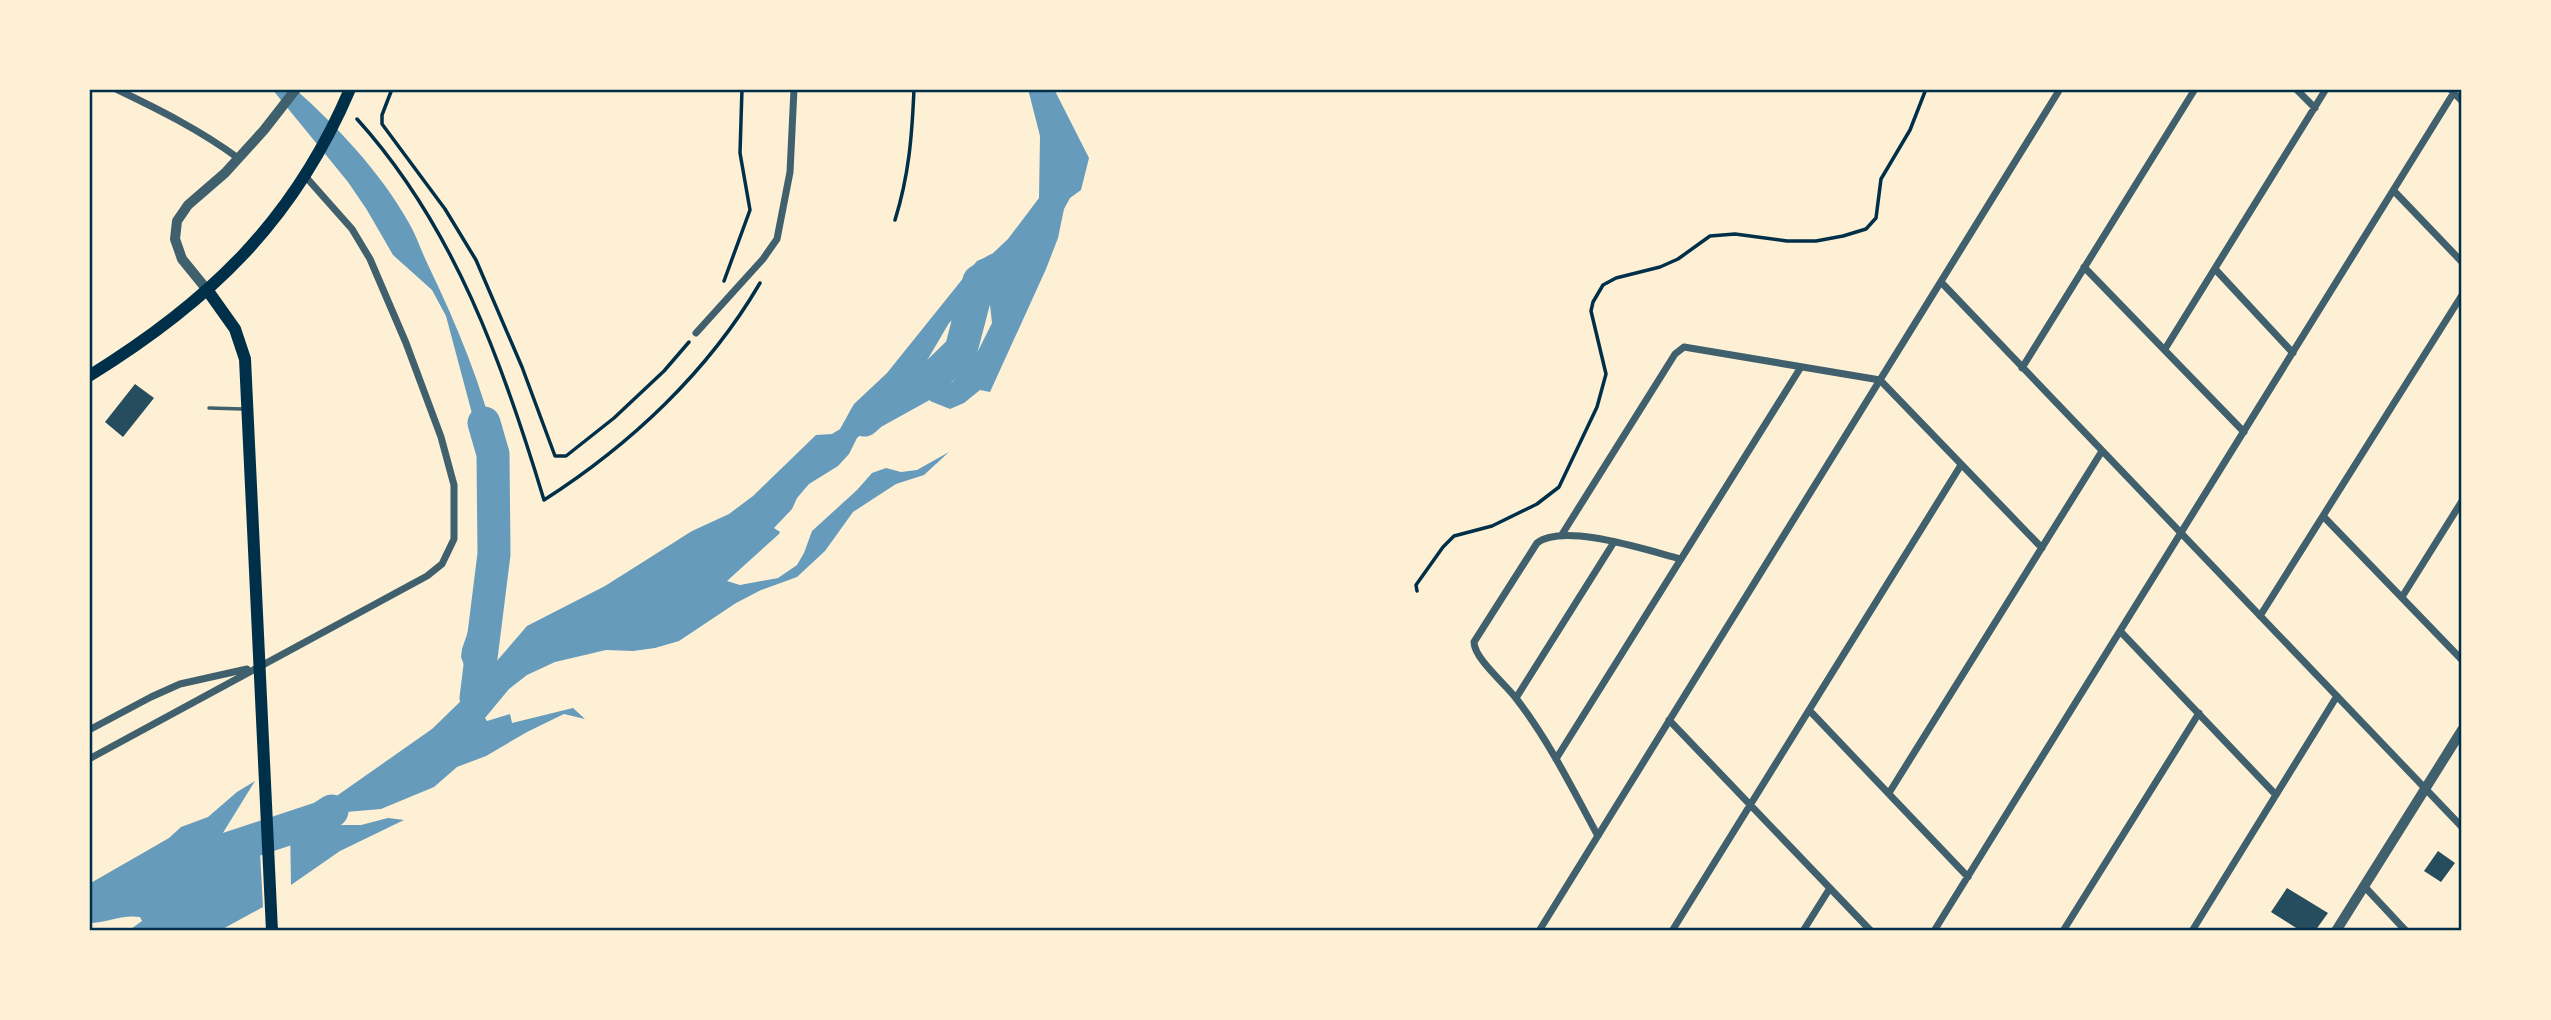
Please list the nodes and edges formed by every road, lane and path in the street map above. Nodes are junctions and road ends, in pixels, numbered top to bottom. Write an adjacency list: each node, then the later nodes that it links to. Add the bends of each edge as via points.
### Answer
1 (116, 89): 17 (street, via 181,122)
2 (296, 89): 17 (street)
3 (350, 89): 18 (highway)
4 (392, 89): 29 (path, via 382,124 446,209 476,260 555,456 566,456 614,418)
5 (742, 89): 26 (path, via 740,153 750,211)
6 (794, 89): 29 (street, via 790,172 777,239)
7 (914, 89): 20 (path, via 906,186)
8 (1926, 89): 48 (path, via 1910,130 1881,178 1876,218 1866,229 1816,241 1721,233 1660,267 1603,285 1591,311 1606,374 1597,407 1559,486 1537,504 1492,526 1454,536 1416,585)
9 (2060, 89): 25 (street)
10 (2195, 89): 22 (street)
11 (2296, 89): 15 (street)
12 (2326, 89): 15 (street)
13 (2453, 91): 14 (street); 19 (street)
14 (2462, 102)
15 (2315, 108): 23 (street)
16 (357, 119): 24 (path, via 396,167 448,247 505,379 544,500 586,474 674,395 743,312)
17 (238, 159): 27 (street, via 188,205 175,230 182,259)
18 (308, 172): 27 (highway, via 267,230); 53 (street, via 360,242 396,319 450,467 456,504 454,539 442,564 427,576)
19 (2394, 191): 21 (street); 31 (street)
20 (895, 220)
21 (2462, 262)
22 (2084, 267): 30 (street); 33 (street)
23 (2215, 270): 30 (street); 31 (street)
24 (765, 274)
25 (1941, 282): 33 (street); 35 (street)
26 (721, 288)
27 (208, 291): 34 (highway); 37 (highway, via 243,348)
28 (2462, 295): 42 (street)
29 (696, 334)
30 (2165, 349): 38 (street)
31 (2293, 353): 38 (street)
32 (1801, 367): 35 (street); 44 (street, via 1679,349); 47 (street)
33 (2022, 368): 39 (street)
34 (89, 376)
35 (1880, 380): 40 (street); 58 (street)
36 (209, 408): 37 (lane)
37 (248, 409): 53 (highway)
38 (2244, 432): 43 (street)
39 (2102, 451): 43 (street); 46 (street)
40 (1961, 465): 46 (street); 56 (street)
41 (2462, 501): 49 (street)
42 (2323, 516): 49 (street); 50 (street)
43 (2181, 533): 50 (street); 51 (street)
44 (1561, 536): 45 (street); 55 (street, via 1537,543 1474,642 1476,653)
45 (1614, 542): 47 (street); 55 (street)
46 (2042, 548): 64 (street)
47 (1681, 559): 62 (street)
48 (1417, 591)
49 (2402, 597): 52 (street)
50 (2260, 616): 54 (street)
51 (2120, 631): 57 (street); 69 (street)
52 (2462, 660)
53 (258, 666): 59 (street, via 180,684); 61 (street); 72 (highway)
54 (2337, 696): 63 (street); 65 (street)
55 (1516, 698): 62 (street)
56 (1808, 710): 64 (street); 66 (street)
57 (2199, 713): 65 (street); 78 (street)
58 (1669, 720): 66 (street); 68 (street)
59 (89, 730)
60 (2462, 730): 63 (street)
61 (89, 759)
62 (1556, 759): 68 (street)
63 (2425, 789): 67 (street); 70 (street)
64 (1889, 793): 69 (street)
65 (2276, 795): 79 (street)
66 (1750, 804): 71 (street); 74 (street)
67 (2462, 827)
68 (1598, 836): 73 (street)
69 (1968, 877): 77 (street)
70 (2364, 887): 80 (street); 81 (street)
71 (1830, 888): 75 (street); 76 (street)
72 (272, 931)
73 (1539, 931)
74 (1672, 931)
75 (1804, 931)
76 (1871, 931)
77 (1934, 931)
78 (2063, 931)
79 (2192, 931)
80 (2336, 931)
81 (2406, 931)

